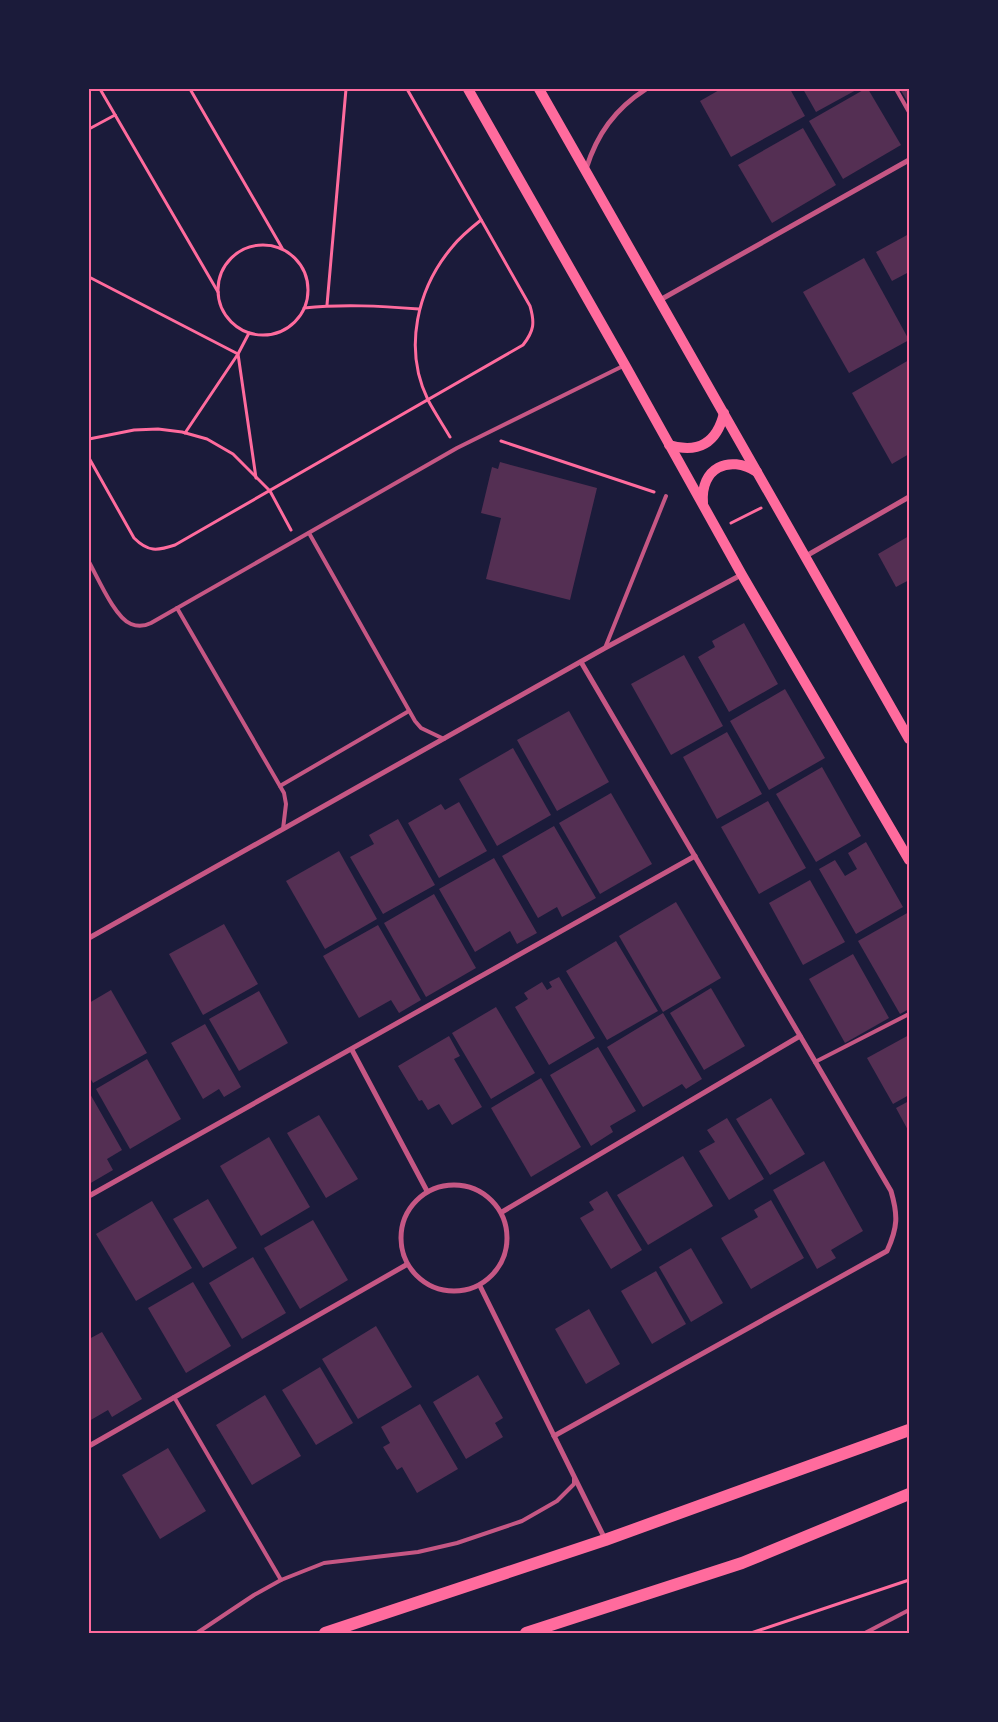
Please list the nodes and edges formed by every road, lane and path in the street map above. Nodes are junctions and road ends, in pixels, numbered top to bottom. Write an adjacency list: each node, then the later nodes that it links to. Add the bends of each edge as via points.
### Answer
1 (100, 89): 10 (path)
2 (190, 89): 15 (path)
3 (346, 89): 19 (path)
4 (407, 89): 14 (path)
5 (468, 89): 24 (main road)
6 (539, 89): 13 (main road)
7 (646, 89): 13 (street, via 608,122 599,135)
8 (896, 89): 9 (lane)
9 (909, 112)
10 (115, 115): 11 (path); 17 (path)
11 (89, 129)
12 (909, 160): 18 (street)
13 (586, 169): 18 (main road)
14 (481, 220): 21 (path, via 439,264); 25 (path, via 530,306 533,328 523,345)
15 (282, 249): 17 (path, via 264,245 246,248 231,259 221,274); 20 (path, via 295,258 304,271 308,286)
16 (89, 277): 23 (path)
17 (218, 293): 22 (path, via 221,307 229,320)
18 (660, 300): 26 (main road)
19 (327, 306): 20 (path); 21 (path, via 374,305)
20 (304, 308): 22 (path, via 287,328 262,335)
21 (419, 309): 25 (path, via 415,344 417,367)
22 (249, 332): 23 (path)
23 (238, 354): 27 (path); 34 (path)
24 (625, 364): 28 (lane); 30 (main road)
25 (428, 400): 31 (path); 35 (path)
26 (724, 413): 30 (main road, via 715,436 705,444 693,448); 33 (main road)
27 (185, 433): 29 (path, via 134,430); 34 (path, via 207,439 233,454)
28 (483, 435): 31 (lane); 36 (path)
29 (89, 439)
30 (669, 445): 39 (main road)
31 (457, 448): 41 (lane)
32 (89, 458): 35 (path, via 134,538 152,550 175,545)
33 (758, 472): 38 (main road); 39 (main road, via 746,465 732,463 718,468 707,478 702,492)
34 (256, 478): 35 (path)
35 (270, 491): 42 (path)
36 (666, 496): 47 (lane)
37 (909, 497): 43 (street)
38 (775, 501): 40 (path); 43 (main road)
39 (703, 506): 40 (main road)
40 (717, 530): 45 (main road)
41 (309, 533): 42 (lane); 49 (lane)
42 (296, 540): 46 (lane)
43 (806, 556): 51 (main road)
44 (89, 562): 46 (lane, via 117,612 131,624 144,626)
45 (742, 574): 47 (street); 55 (main road)
46 (177, 608): 52 (lane)
47 (605, 648): 48 (street)
48 (581, 662): 50 (street); 54 (street)
49 (410, 711): 50 (lane, via 421,728); 52 (lane)
50 (444, 739): 53 (street)
51 (909, 739)
52 (280, 786): 53 (lane, via 286,804)
53 (283, 829): 56 (street)
54 (695, 856): 58 (street); 59 (street)
55 (909, 860)
56 (89, 938)
57 (909, 1014): 60 (lane)
58 (800, 1036): 60 (street); 63 (street)
59 (352, 1050): 61 (street); 62 (street)
60 (815, 1062): 68 (street, via 891,1191 897,1221 887,1251)
61 (427, 1191): 63 (street, via 448,1185 469,1186 488,1196); 64 (street, via 411,1205 402,1224 400,1245)
62 (89, 1196)
63 (502, 1212): 65 (street, via 508,1232 506,1253 496,1272)
64 (406, 1265): 65 (street, via 420,1281 439,1290 460,1292); 66 (street)
65 (480, 1286): 68 (street)
66 (174, 1397): 69 (street); 73 (lane)
67 (909, 1430): 72 (main road)
68 (554, 1436): 70 (street)
69 (89, 1446)
70 (574, 1477): 72 (street); 73 (lane, via 574,1484 557,1501 522,1521 457,1543 418,1552 324,1563)
71 (909, 1494): 78 (main road, via 742,1563)
72 (605, 1540): 77 (main road)
73 (281, 1580): 76 (lane)
74 (909, 1580): 79 (path)
75 (909, 1610): 80 (lane)
76 (197, 1633)
77 (325, 1633)
78 (526, 1633)
79 (752, 1633)
80 (865, 1633)

